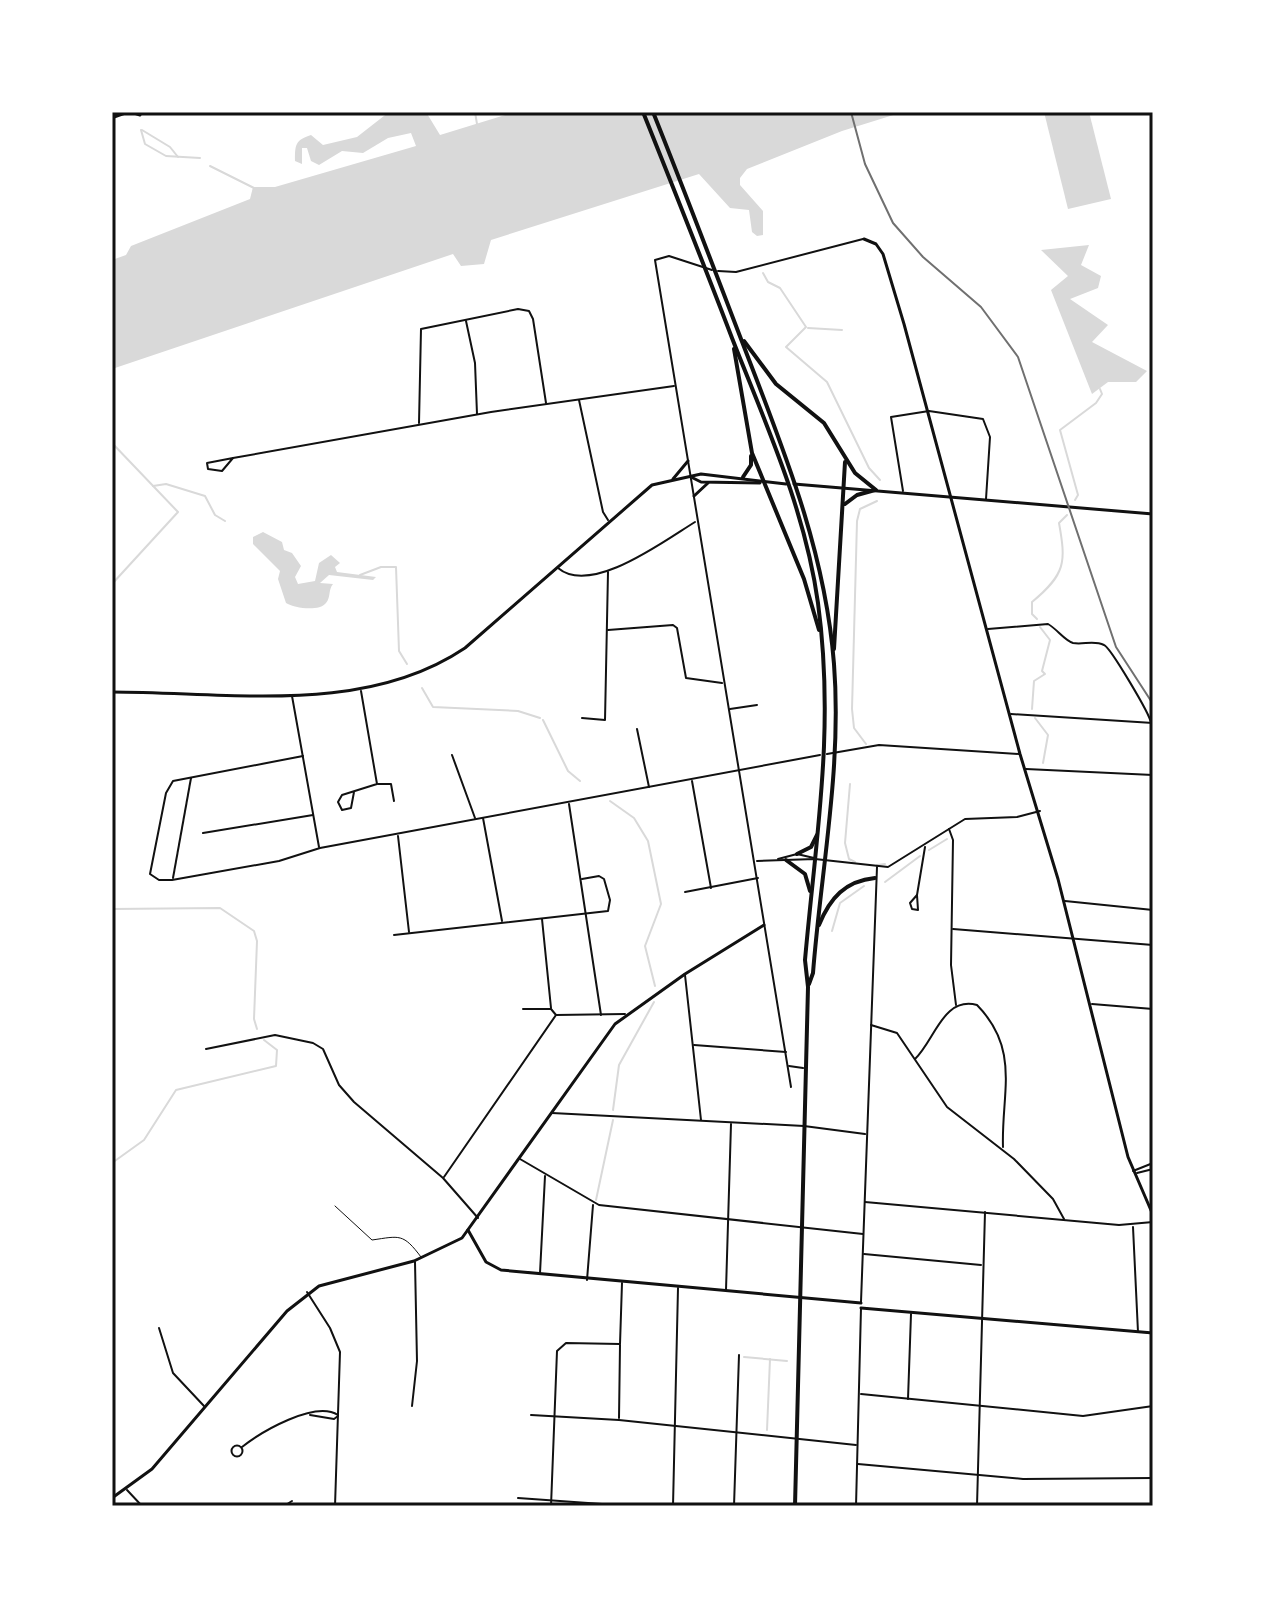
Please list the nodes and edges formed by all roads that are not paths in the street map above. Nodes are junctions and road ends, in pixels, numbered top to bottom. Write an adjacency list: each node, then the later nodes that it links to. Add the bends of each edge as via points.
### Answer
1 (119, 112): 6 (main road)
2 (129, 112): 5 (main road); 6 (main road)
3 (643, 112): 10 (highway)
4 (653, 112): 9 (highway)
5 (140, 115)
6 (113, 118)
7 (864, 239): 11 (street, via 736,272 669,256 655,260); 14 (main road, via 883,254)
8 (466, 320): 13 (street, via 529,311); 15 (street); 16 (street, via 421,329)
9 (740, 336): 19 (highway, via 776,384 824,423); 41 (highway, via 787,453 807,520)
10 (732, 338): 17 (highway); 40 (highway, via 800,518)
11 (676, 386): 12 (street); 20 (street)
12 (579, 399): 13 (street); 34 (street)
13 (546, 404): 15 (street)
14 (929, 411): 28 (street, via 891,417); 30 (main road); 31 (street, via 977,417 987,426)
15 (477, 414): 16 (street)
16 (419, 424): 18 (street)
17 (752, 453): 22 (highway); 24 (highway)
18 (233, 458): 18 (street, via 207,463 208,469 222,471)
19 (845, 458): 26 (highway); 27 (highway)
20 (688, 461): 21 (street); 23 (main road)
21 (691, 477): 22 (main road); 23 (main road); 25 (main road); 29 (street)
22 (743, 477): 24 (main road)
23 (673, 479): 34 (main road, via 644,490)
24 (764, 482): 25 (main road); 26 (main road); 40 (highway)
25 (708, 483): 29 (main road)
26 (845, 487): 27 (main road); 32 (highway)
27 (876, 490): 28 (main road); 32 (highway)
28 (903, 491): 30 (main road)
29 (694, 496): 35 (street)
30 (952, 497): 31 (main road); 38 (main road)
31 (986, 499): 33 (main road)
32 (845, 504): 41 (highway)
33 (1153, 514)
34 (608, 520): 36 (main road)
35 (697, 521): 37 (street); 42 (street)
36 (557, 567): 37 (street, via 572,576); 43 (main road, via 452,657 420,674)
37 (608, 572): 39 (street)
38 (987, 629): 48 (main road); 50 (street, via 1048,624 1070,642 1103,644 1113,651)
39 (607, 630): 42 (street, via 662,624 677,628 690,681); 49 (street, via 605,720)
40 (822, 639): 53 (highway)
41 (834, 663): 52 (highway)
42 (724, 683): 47 (street)
43 (361, 691): 45 (main road); 62 (street)
44 (112, 692): 45 (main road)
45 (292, 694): 56 (street)
46 (757, 705): 47 (street)
47 (729, 709): 58 (street)
48 (1010, 714): 50 (street); 54 (main road)
49 (582, 718)
50 (1152, 723)
51 (637, 729): 63 (street)
52 (835, 752): 53 (street); 54 (street, via 908,745); 81 (highway)
53 (825, 754): 58 (street); 72 (highway)
54 (1020, 754): 57 (main road)
55 (452, 755): 70 (street)
56 (303, 756): 60 (street); 68 (street)
57 (1025, 769): 59 (street); 67 (main road)
58 (740, 771): 61 (street); 82 (street)
59 (1153, 775)
60 (192, 777): 87 (street); 87 (street, via 173,781 166,793 149,869 154,878)
61 (691, 780): 63 (street); 88 (street)
62 (377, 784): 64 (street); 65 (street, via 391,784)
63 (649, 789): 66 (street)
64 (354, 792): 64 (street, via 340,797 342,810 353,806)
65 (394, 801)
66 (569, 803): 69 (street); 86 (street)
67 (1040, 811): 71 (street, via 973,817); 92 (main road)
68 (313, 815): 73 (street); 76 (street)
69 (483, 818): 70 (street); 96 (street)
70 (475, 819): 74 (street)
71 (948, 828): 75 (street); 98 (street, via 953,840)
72 (820, 829): 77 (highway, via 811,847); 79 (highway)
73 (203, 833)
74 (397, 835): 76 (street); 100 (street)
75 (925, 846): 83 (street, via 902,861); 90 (street)
76 (320, 848): 87 (street, via 279,861)
77 (797, 854): 78 (street); 79 (street)
78 (777, 859): 80 (street); 82 (street)
79 (815, 859): 80 (street); 81 (street); 91 (highway)
80 (786, 860): 91 (highway, via 805,874)
81 (825, 860): 83 (street); 99 (highway)
82 (755, 861): 84 (street)
83 (877, 867): 85 (street)
84 (758, 878): 88 (street); 97 (street)
85 (875, 878): 99 (highway, via 841,890); 114 (street)
86 (582, 879): 94 (street); 94 (street, via 604,879 610,900 608,911)
87 (172, 880)
88 (711, 888): 89 (street)
89 (685, 892)
90 (917, 895)
91 (811, 896): 105 (highway)
92 (1064, 901): 93 (street); 102 (main road)
93 (1153, 910)
94 (586, 914): 95 (street); 113 (street)
95 (542, 919): 96 (street); 109 (street)
96 (502, 922): 100 (street)
97 (764, 925): 104 (main road); 117 (street)
98 (953, 929): 102 (street); 107 (street)
99 (816, 931): 105 (highway)
100 (409, 932): 101 (street)
101 (394, 935)
102 (1073, 938): 103 (street); 106 (main road)
103 (1153, 945)
104 (685, 974): 111 (main road); 115 (street)
105 (808, 987): 120 (highway)
106 (1090, 1004): 110 (street); 131 (main road)
107 (956, 1005): 118 (street); 127 (street, via 977,1005 1000,1040 1009,1075)
108 (523, 1009): 109 (street)
109 (551, 1009): 112 (street)
110 (1153, 1009)
111 (626, 1014): 113 (street); 122 (main road)
112 (556, 1015): 113 (street); 133 (street)
113 (601, 1015)
114 (870, 1025): 118 (street, via 893,1030); 126 (street)
115 (693, 1045): 117 (street); 123 (street)
116 (206, 1049): 133 (street, via 275,1035 313,1043 323,1049 339,1085 354,1102)
117 (786, 1052): 119 (street)
118 (913, 1060): 127 (street, via 947,1107)
119 (788, 1065): 120 (street); 121 (street)
120 (805, 1068): 125 (highway)
121 (791, 1087)
122 (551, 1113): 123 (street); 128 (main road)
123 (701, 1121): 124 (street)
124 (731, 1123): 125 (street); 140 (street)
125 (804, 1126): 126 (street); 144 (highway)
126 (866, 1134): 134 (street)
127 (1003, 1149): 141 (street, via 1053,1199)
128 (519, 1159): 132 (street); 139 (main road)
129 (1153, 1163): 131 (street)
130 (1153, 1169): 131 (street)
131 (1133, 1171): 138 (main road)
132 (545, 1175): 135 (street); 151 (street)
133 (443, 1178): 139 (street)
134 (864, 1201): 137 (street); 146 (street)
135 (593, 1203): 140 (street); 152 (street)
136 (335, 1206): 148 (lane, via 372,1240 408,1240)
137 (985, 1212): 141 (street); 150 (street)
138 (1153, 1215)
139 (478, 1218): 145 (main road)
140 (728, 1218): 144 (street); 156 (street)
141 (1064, 1219): 143 (street)
142 (1153, 1222): 143 (street)
143 (1133, 1225): 162 (street)
144 (801, 1228): 146 (street); 157 (highway)
145 (468, 1230): 148 (main road, via 453,1244); 151 (main road, via 495,1268)
146 (863, 1234): 147 (street)
147 (863, 1254): 150 (street); 158 (street)
148 (421, 1258): 149 (main road)
149 (414, 1261): 155 (main road, via 337,1279); 168 (street, via 417,1361)
150 (983, 1265): 160 (street)
151 (540, 1275): 152 (main road)
152 (587, 1280): 153 (main road)
153 (622, 1283): 154 (main road); 164 (street)
154 (678, 1288): 156 (main road); 177 (street)
155 (307, 1292): 171 (main road); 174 (street, via 340,1352)
156 (726, 1292): 157 (main road)
157 (800, 1298): 158 (main road); 179 (highway)
158 (861, 1305): 159 (main road); 166 (street)
159 (911, 1313): 160 (main road); 167 (street)
160 (982, 1318): 162 (main road); 169 (street)
161 (159, 1328): 171 (street, via 173,1373)
162 (1139, 1333): 163 (main road)
163 (1153, 1333)
164 (620, 1344): 175 (street, via 560,1346); 176 (street)
165 (739, 1355): 178 (street)
166 (860, 1394): 167 (street); 180 (street)
167 (908, 1399): 169 (street)
168 (412, 1406)
169 (979, 1406): 170 (street, via 1083,1416); 183 (street)
170 (1153, 1406)
171 (205, 1407): 185 (main road, via 158,1463)
172 (309, 1415): 174 (street); 174 (street); 181 (street, via 287,1419)
173 (531, 1415): 175 (street)
174 (339, 1416): 192 (street)
175 (554, 1416): 176 (street); 188 (street)
176 (619, 1420): 177 (street)
177 (674, 1426): 178 (street); 195 (street)
178 (736, 1431): 179 (street); 196 (street)
179 (797, 1438): 180 (street); 197 (highway)
180 (858, 1445): 182 (street)
181 (242, 1447)
182 (857, 1464): 183 (street); 198 (street)
183 (978, 1475): 184 (street, via 1052,1481); 199 (street)
184 (1153, 1478)
185 (127, 1490): 186 (main road); 190 (street)
186 (112, 1498)
187 (518, 1498): 188 (street)
188 (551, 1500): 193 (street); 194 (street)
189 (292, 1501): 191 (street)
190 (142, 1506)
191 (284, 1506)
192 (335, 1506)
193 (551, 1506)
194 (630, 1506)
195 (673, 1506)
196 (734, 1506)
197 (795, 1506)
198 (856, 1506)
199 (977, 1506)

